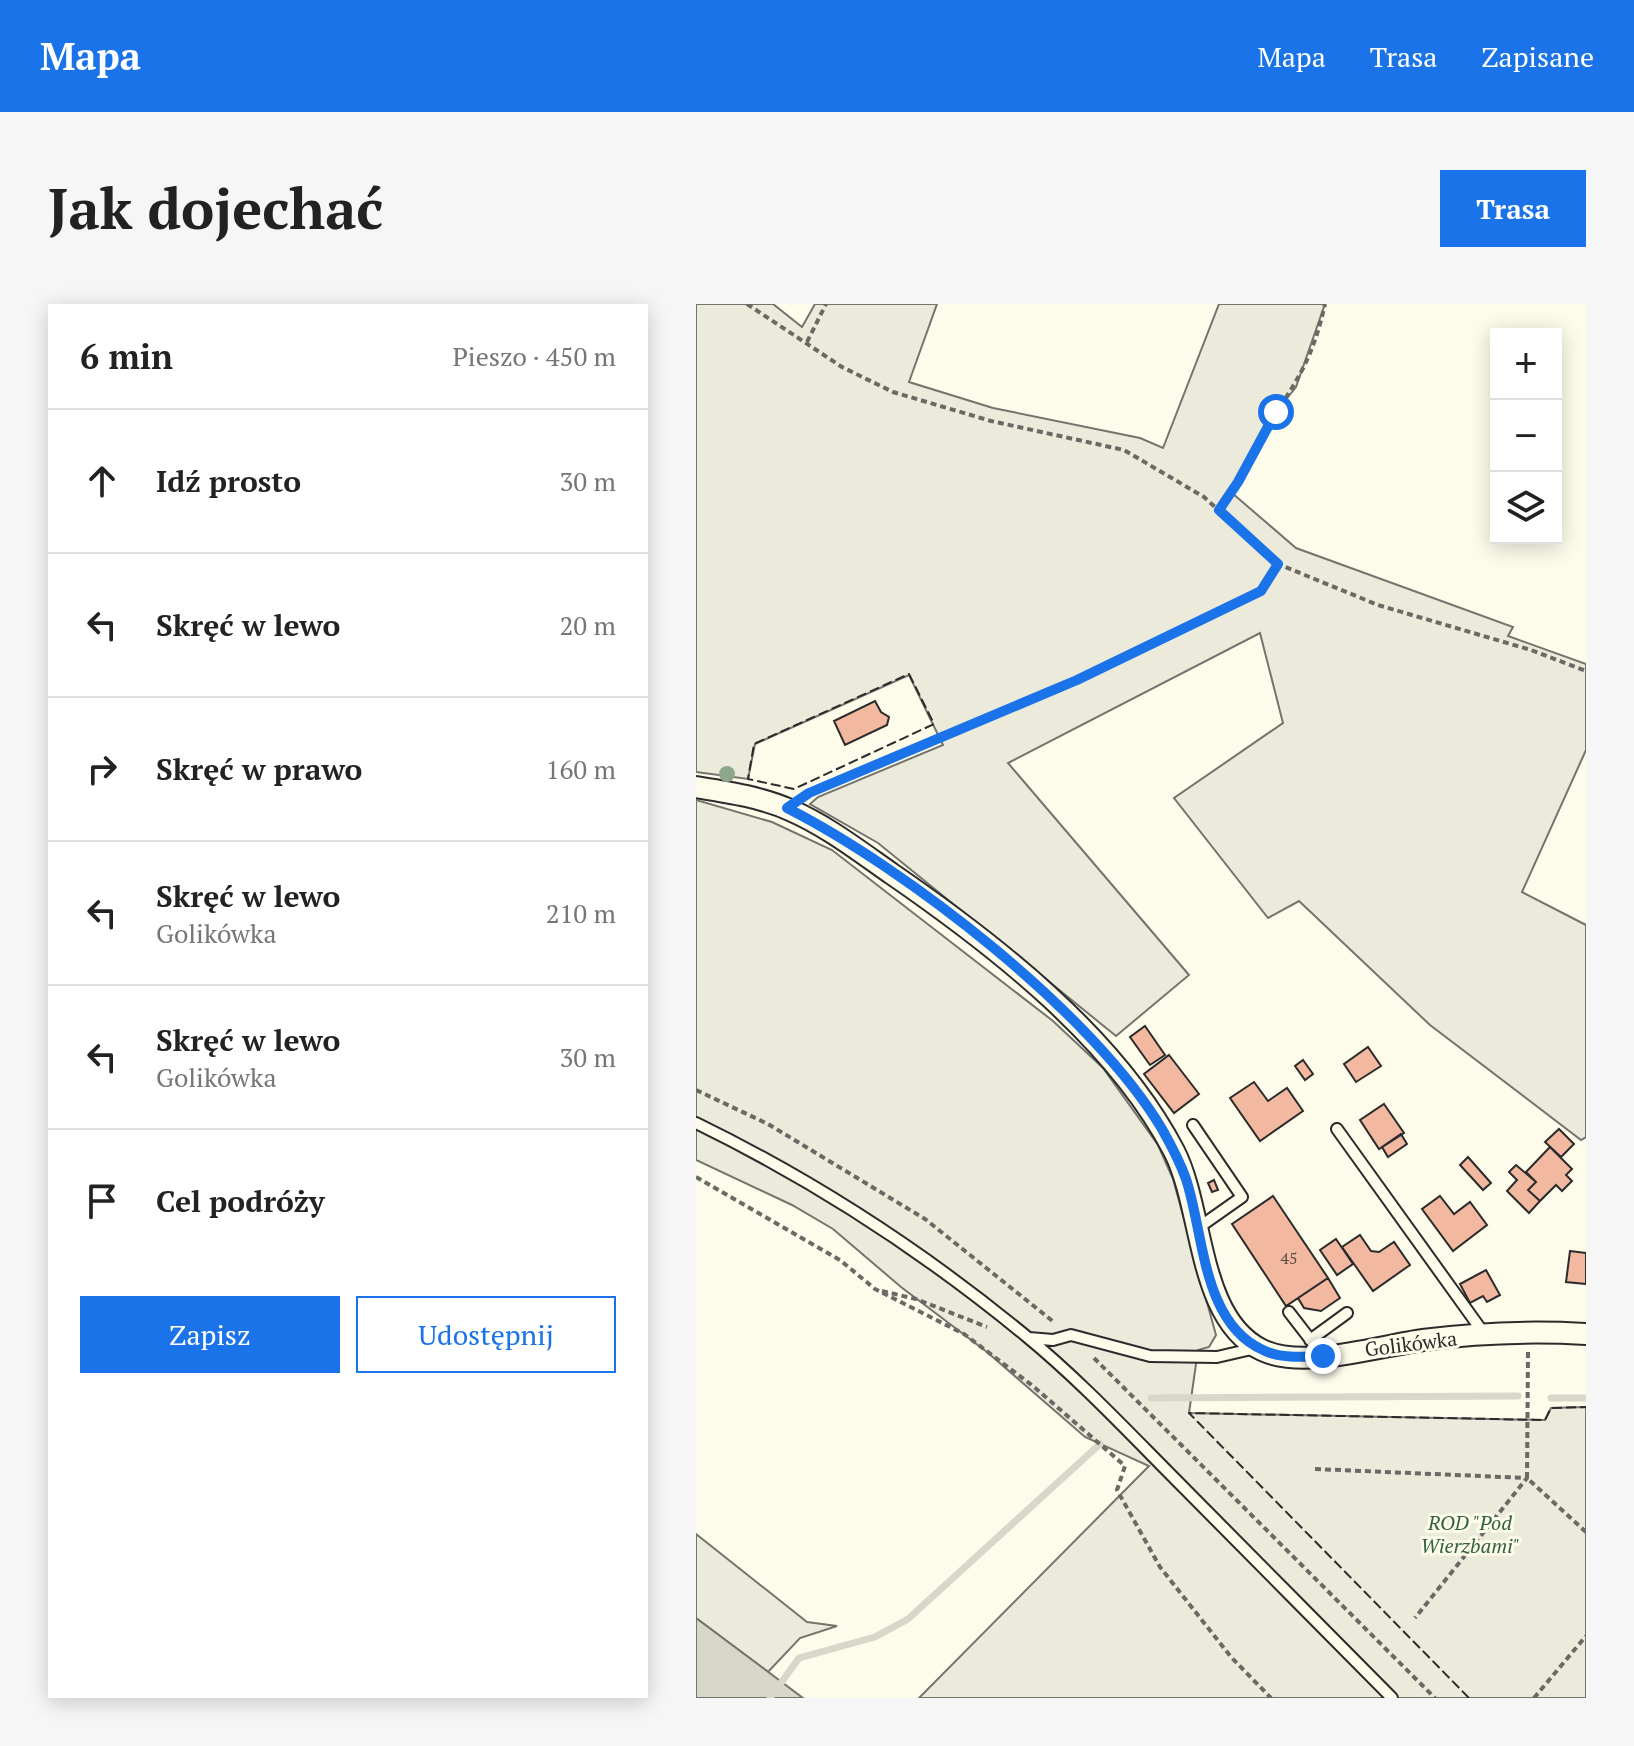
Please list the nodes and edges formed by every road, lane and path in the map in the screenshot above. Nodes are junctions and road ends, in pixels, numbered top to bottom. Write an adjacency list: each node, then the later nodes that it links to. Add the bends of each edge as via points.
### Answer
1 (747, 304): 4 (path)
2 (826, 304): 4 (path)
3 (1325, 304): 5 (path, via 1296,387)
4 (807, 342): 5 (path, via 842,367 893,392 991,421 1124,450)
5 (1219, 510): 6 (path)
6 (1278, 564): 7 (path, via 1378,605); 9 (path, via 1261,591 1077,680 809,793)
7 (1586, 671)
8 (696, 787): 9 (street)
9 (787, 808): 15 (street, via 824,827 944,910 1114,1062 1179,1162)
10 (696, 1090): 22 (path, via 793,1138 925,1219)
11 (696, 1123): 24 (lane, via 868,1219)
12 (1193, 1125): 15 (lane, via 1242,1197)
13 (1337, 1129): 23 (lane)
14 (696, 1177): 16 (path, via 840,1260)
15 (1198, 1228): 25 (street, via 1223,1309 1240,1335)
16 (875, 1289): 19 (path); 32 (path, via 964,1334 1056,1404 1125,1466 1117,1490 1160,1567 1231,1657)
17 (1289, 1312): 26 (lane)
18 (1347, 1313): 26 (lane)
19 (991, 1328)
20 (1528, 1334): 21 (street, Golikówka); 23 (street, Golikówka); 28 (path)
21 (1586, 1334)
22 (1071, 1335): 24 (lane); 25 (lane, via 1150,1356 1217,1357); 34 (path)
23 (1486, 1336): 26 (street, Golikówka)
24 (1029, 1338): 33 (lane)
25 (1258, 1348): 26 (street, Golikówka, via 1281,1355)
26 (1317, 1348)
27 (1315, 1469): 28 (path)
28 (1527, 1478): 29 (path); 30 (path)
29 (1586, 1532)
30 (1415, 1618)
31 (1586, 1636): 35 (path)
32 (1271, 1698)
33 (1392, 1698)
34 (1435, 1698)
35 (1534, 1698)

